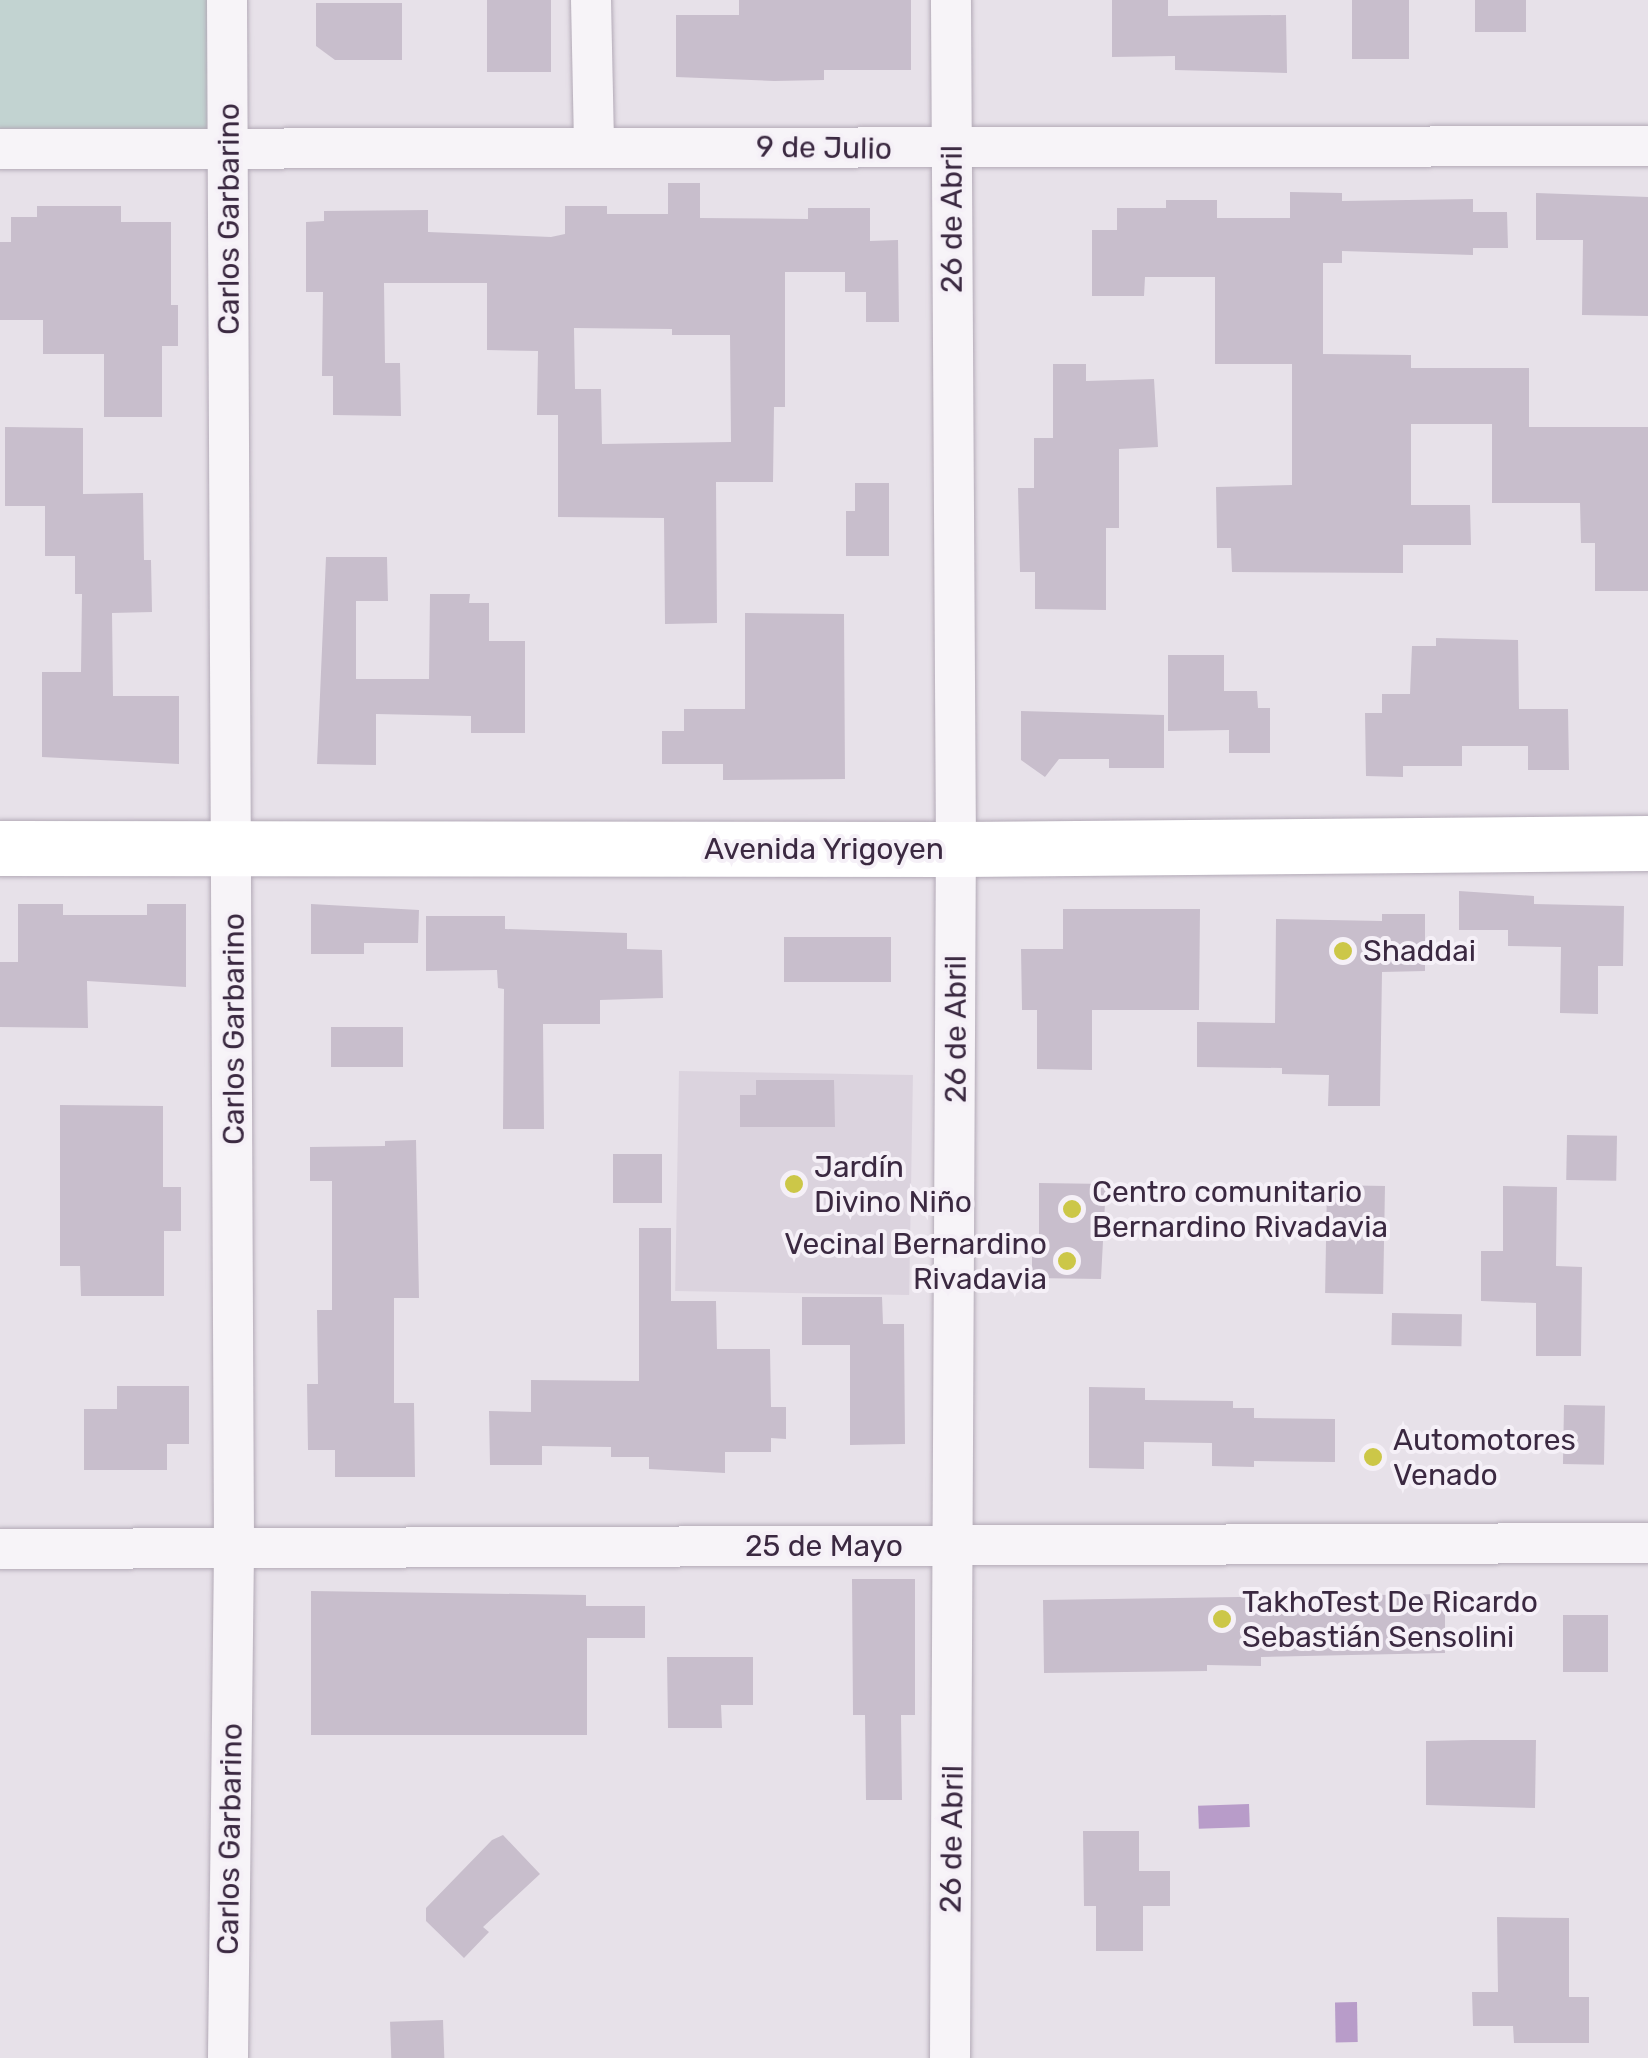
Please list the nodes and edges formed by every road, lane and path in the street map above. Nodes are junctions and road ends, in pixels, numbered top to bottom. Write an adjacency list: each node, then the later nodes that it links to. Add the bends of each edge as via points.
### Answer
1 (227, 0): 4 (street, Carlos Garbarino)
2 (591, 0): 5 (street)
3 (951, 0): 8 (street, 26 de Abril)
4 (228, 146): 5 (street, 9 de Julio); 7 (street, 9 de Julio); 11 (street, Carlos Garbarino)
5 (594, 146): 8 (street, 9 de Julio)
6 (1648, 146): 8 (street, 9 de Julio)
7 (0, 149)
8 (951, 150): 12 (street, 26 de Abril)
9 (1648, 843): 12 (main road, Avenida Yrigoyen)
10 (0, 848): 11 (main road, Avenida Yrigoyen)
11 (234, 848): 12 (main road, Avenida Yrigoyen); 16 (street, Carlos Garbarino)
12 (956, 849): 14 (street, 26 de Abril)
13 (1648, 1543): 14 (street, 25 de Mayo)
14 (955, 1545): 16 (street, 25 de Mayo); 18 (street, 26 de Abril)
15 (0, 1549): 16 (street, 25 de Mayo)
16 (234, 1551): 17 (street, Carlos Garbarino)
17 (228, 2058)
18 (950, 2058)

